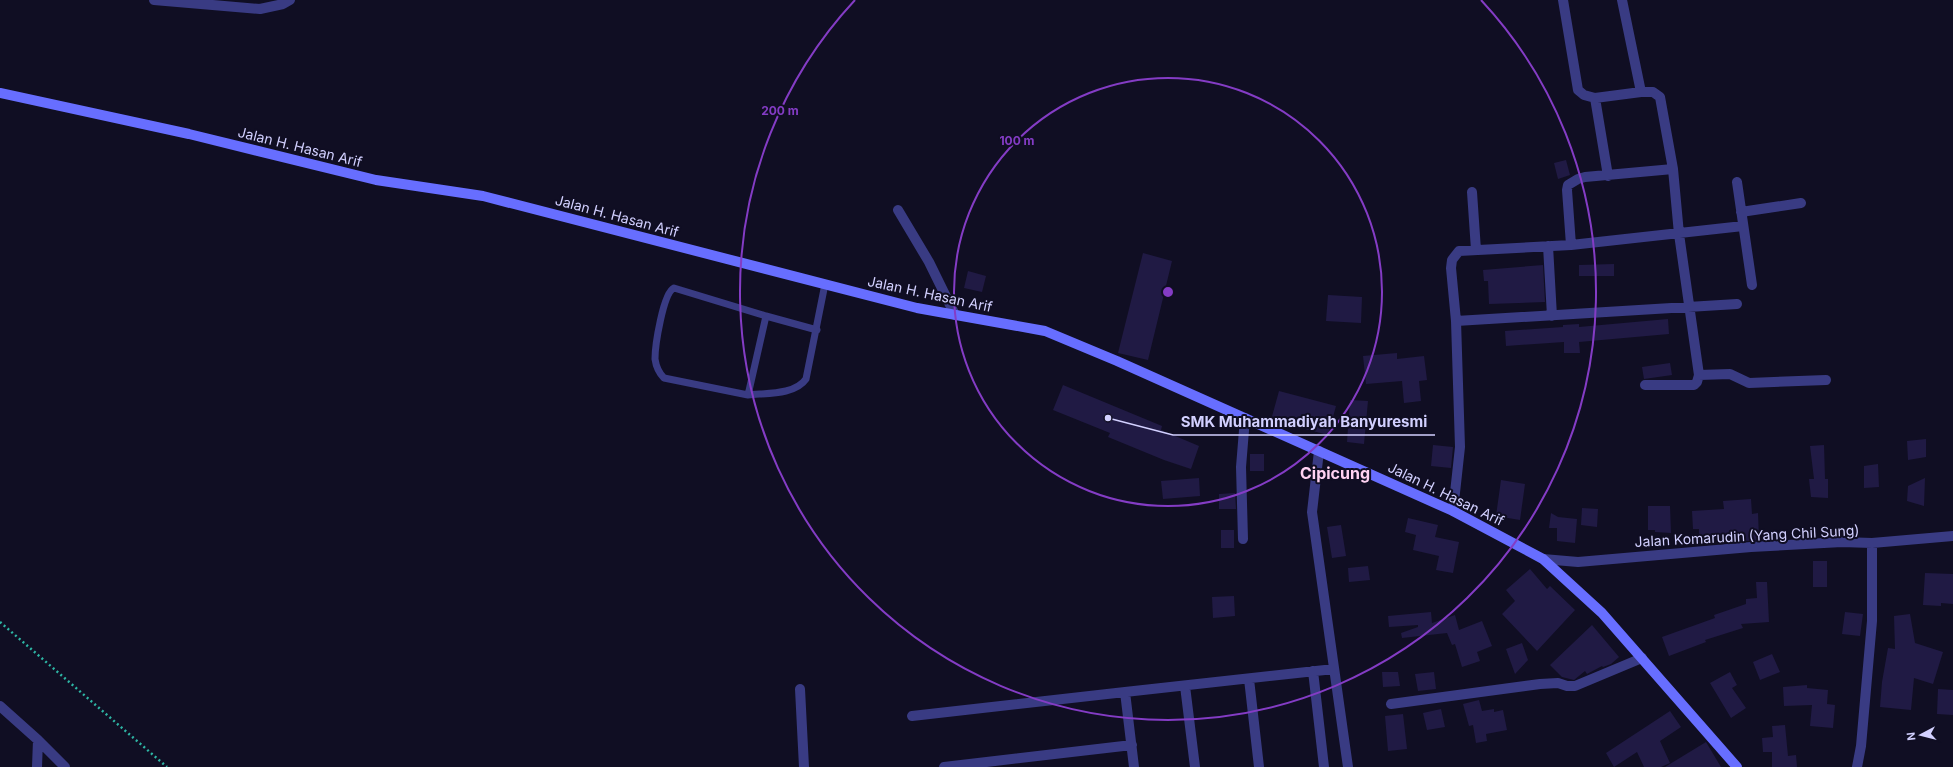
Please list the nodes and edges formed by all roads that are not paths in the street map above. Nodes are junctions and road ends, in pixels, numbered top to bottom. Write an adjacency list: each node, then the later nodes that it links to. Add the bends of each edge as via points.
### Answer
1 (154, 0): 4 (street, via 260,9)
2 (1563, 0): 7 (street, via 1578,90)
3 (1622, 0): 5 (street)
4 (283, 1)
5 (1641, 92): 7 (street); 8 (street, via 1653,92 1660,97)
6 (0, 94): 20 (main road, Jalan H. Hasan Arif, via 189,134 376,180 483,196)
7 (1595, 98): 9 (street)
8 (1673, 169): 9 (street); 16 (street)
9 (1608, 176): 17 (street, via 1578,179 1568,185)
10 (1737, 182): 14 (street)
11 (1472, 192): 19 (street)
12 (1800, 203): 14 (street)
13 (898, 210): 24 (street)
14 (1741, 212): 15 (street)
15 (1743, 226): 16 (street); 21 (street)
16 (1679, 234): 17 (street); 23 (street)
17 (1570, 245): 18 (street)
18 (1548, 246): 19 (street); 26 (street)
19 (1476, 250): 27 (street, via 1459,251 1452,260)
20 (825, 284): 24 (main road, Jalan H. Hasan Arif, via 917,308); 28 (lane)
21 (1752, 286)
22 (1737, 304): 23 (street)
23 (1688, 306): 26 (street); 29 (street)
24 (956, 315): 33 (main road, Jalan H. Hasan Arif, via 1045,332)
25 (766, 316): 28 (lane); 32 (lane); 32 (lane, via 674,288 668,293 660,323 655,359 659,373 664,378)
26 (1552, 316): 27 (street)
27 (1456, 321): 35 (street, via 1460,447)
28 (817, 330): 32 (lane, via 806,379 801,386)
29 (1699, 375): 30 (street, via 1730,374 1748,383); 31 (street, via 1694,385)
30 (1826, 380)
31 (1645, 385)
32 (748, 395)
33 (1245, 418): 34 (main road, Jalan H. Hasan Arif); 37 (street, via 1241,467)
34 (1319, 451): 35 (main road, Jalan H. Hasan Arif); 41 (street, via 1312,512)
35 (1453, 511): 39 (main road, Jalan H. Hasan Arif)
36 (1953, 536): 38 (street, Jalan Komarudin (Yang Chil Sung))
37 (1243, 539)
38 (1872, 543): 39 (street, Jalan Komarudin (Yang Chil Sung), via 1751,547 1578,562); 62 (street, via 1872,621)
39 (1543, 559): 40 (main road, Jalan H. Hasan Arif, via 1602,613)
40 (1642, 658): 47 (street, via 1575,686 1558,683 1540,684); 61 (main road, Jalan H. Hasan Arif)
41 (1334, 669): 42 (street); 60 (street)
42 (1314, 672): 43 (street); 59 (street)
43 (1248, 679): 44 (street); 58 (street)
44 (1185, 686): 46 (street); 57 (street)
45 (800, 689): 54 (street)
46 (1125, 692): 49 (street); 51 (street)
47 (1391, 704)
48 (0, 706): 50 (street)
49 (912, 716)
50 (38, 740): 52 (street); 53 (street)
51 (1132, 745): 55 (street); 56 (street)
52 (37, 767)
53 (65, 767)
54 (804, 767)
55 (944, 767)
56 (1134, 767)
57 (1195, 767)
58 (1259, 767)
59 (1324, 767)
60 (1348, 767)
61 (1737, 767)
62 (1857, 767)

